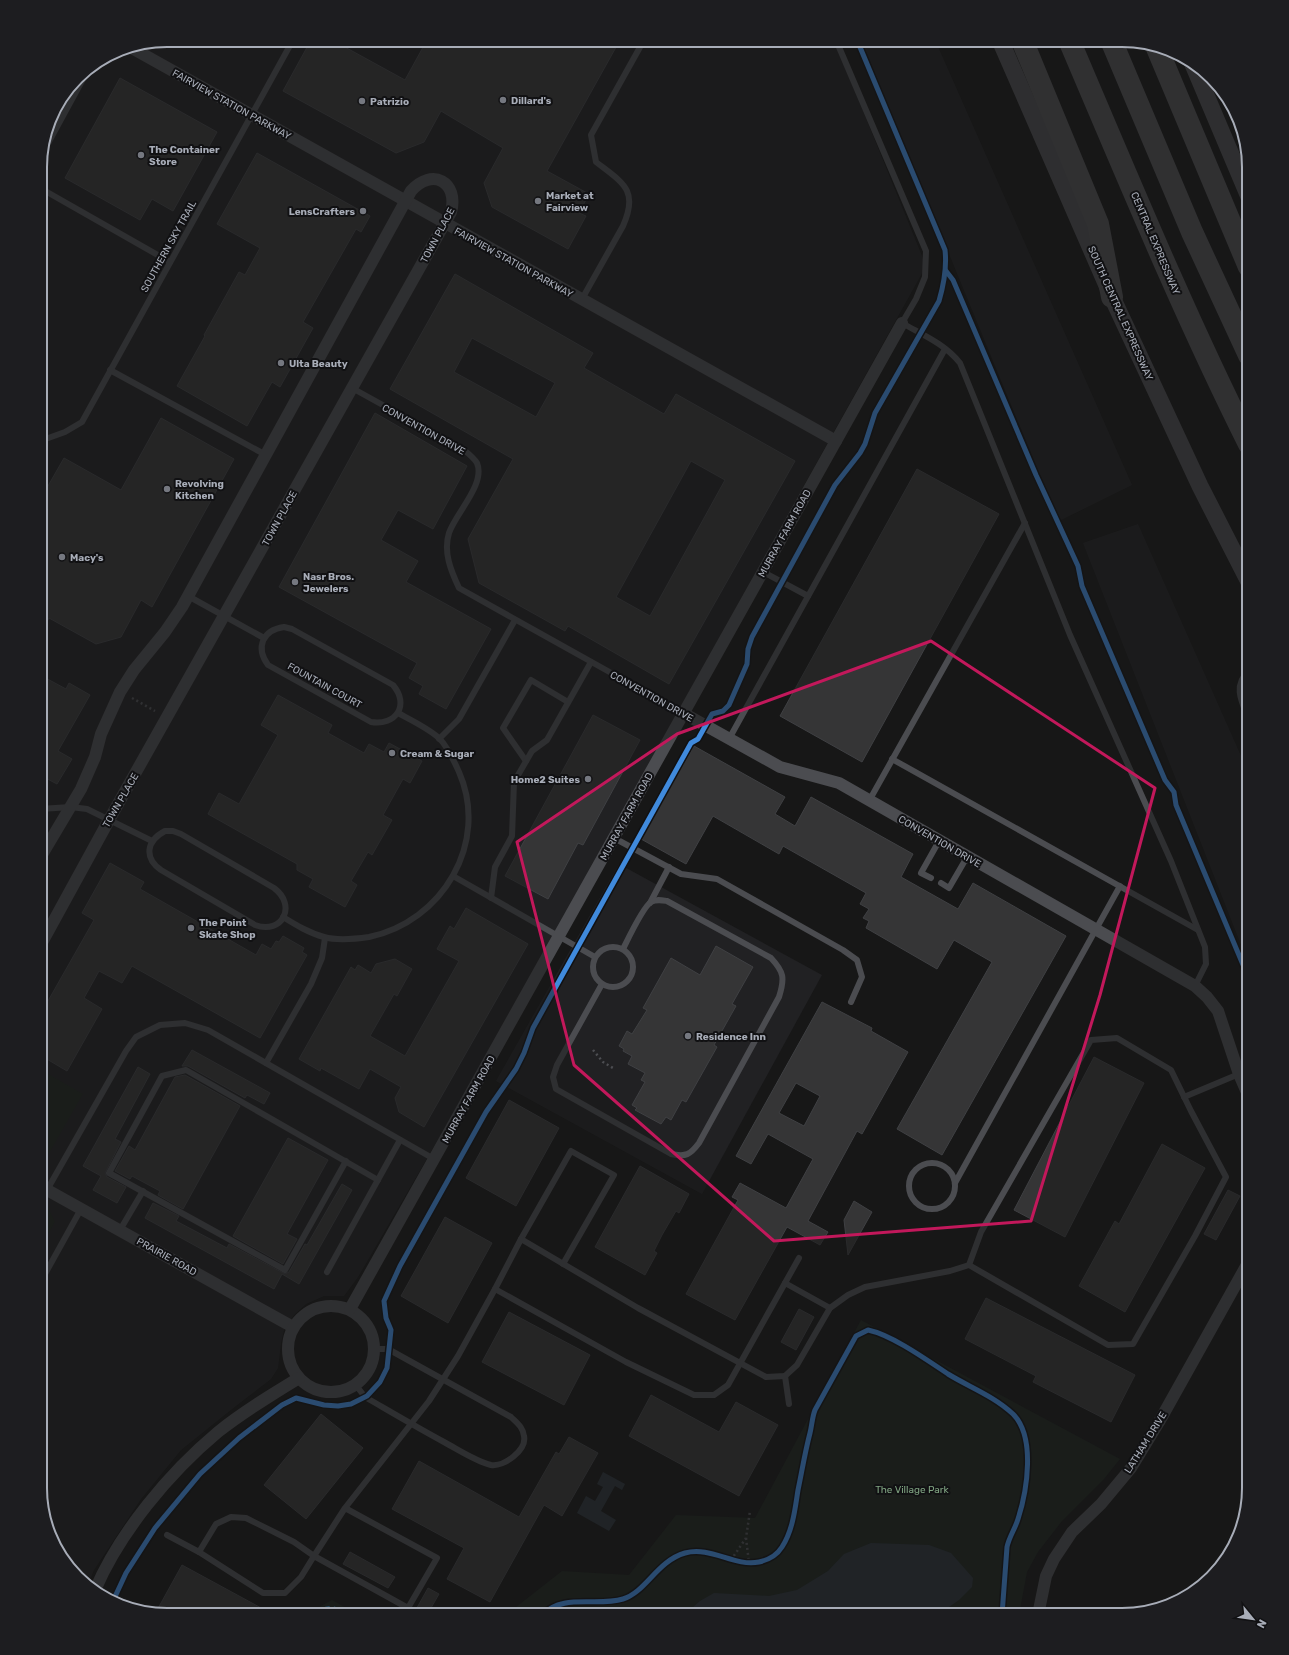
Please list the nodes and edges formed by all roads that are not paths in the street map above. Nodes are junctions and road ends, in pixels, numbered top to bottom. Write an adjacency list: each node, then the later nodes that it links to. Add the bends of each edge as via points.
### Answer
1 (289, 47): 12 (lane, SOUTHERN SKY TRAIL)
2 (640, 47): 21 (lane, via 591,135 596,162 624,185 630,202 623,226)
3 (839, 47): 22 (lane, via 926,251 925,277)
4 (1003, 47): 20 (main road, SOUTH CENTRAL EXPRESSWAY)
5 (1025, 47): 20 (highway, via 1098,224)
6 (1073, 47): 27 (highway, CENTRAL EXPRESSWAY, via 1169,275)
7 (1114, 47): 23 (highway, via 1192,232)
8 (137, 51): 12 (street, FAIRVIEW STATION PARKWAY)
9 (1158, 52): 18 (highway)
10 (1197, 74): 14 (main road)
11 (79, 86): 13 (lane)
12 (252, 115): 16 (street, FAIRVIEW STATION PARKWAY); 19 (lane, SOUTHERN SKY TRAIL)
13 (50, 139)
14 (1242, 180)
15 (47, 192): 19 (lane)
16 (406, 201): 17 (street, FAIRVIEW STATION PARKWAY); 17 (street, TOWN PLACE, via 411,190 427,179 446,184 452,192 454,202); 30 (street, TOWN PLACE)
17 (445, 223): 21 (street, FAIRVIEW STATION PARKWAY); 26 (street, TOWN PLACE)
18 (1242, 251)
19 (170, 262): 25 (lane, SOUTHERN SKY TRAIL)
20 (1112, 297): 32 (main road, SOUTH CENTRAL EXPRESSWAY, via 1200,486)
21 (582, 299): 29 (street, FAIRVIEW STATION PARKWAY)
22 (902, 323): 24 (lane); 29 (street, MURRAY FARM ROAD)
23 (1242, 340)
24 (945, 349): 31 (lane, via 960,363); 35 (lane)
25 (110, 370): 28 (lane, SOUTHERN SKY TRAIL, via 82,422); 30 (lane)
26 (352, 388): 36 (street, TOWN PLACE); 37 (lane, CONVENTION DRIVE, via 473,457 478,474 475,486 449,533 447,554 451,573 459,588)
27 (1242, 430)
28 (47, 438)
29 (836, 441): 33 (street, MURRAY FARM ROAD)
30 (266, 455): 34 (street, TOWN PLACE)
31 (1025, 523): 47 (lane); 67 (lane, via 1070,635 1171,861)
32 (1242, 568)
33 (763, 572): 35 (lane); 44 (street, MURRAY FARM ROAD)
34 (188, 596): 36 (lane); 50 (street, TOWN PLACE, via 165,632 120,692 101,734 95,757)
35 (808, 596): 46 (lane)
36 (224, 616): 38 (lane); 52 (street, TOWN PLACE)
37 (515, 620): 39 (lane, CONVENTION DRIVE); 45 (lane, via 459,719)
38 (264, 638): 43 (lane, via 276,628 292,629 393,685 401,698); 43 (lane, FOUNTAIN COURT, via 262,652 268,665 371,722 386,722)
39 (591, 662): 41 (lane); 44 (lane, CONVENTION DRIVE)
40 (1242, 678): 42 (lane, via 1239,690)
41 (568, 702): 48 (lane, via 547,740 532,751); 48 (lane, via 531,680 503,728)
42 (1242, 704)
43 (398, 712): 45 (lane)
44 (683, 713): 46 (street, CONVENTION DRIVE); 53 (street, MURRAY FARM ROAD)
45 (439, 738): 59 (lane, via 453,758 463,781 468,805 468,830 463,854)
46 (729, 739): 49 (street, CONVENTION DRIVE, via 780,767 839,783)
47 (892, 759): 49 (lane); 62 (lane)
48 (526, 761): 63 (lane, via 514,782 512,836 495,867)
49 (869, 801): 55 (street, CONVENTION DRIVE)
50 (71, 807): 51 (lane); 52 (lane, via 88,809); 56 (street, TOWN PLACE)
51 (47, 809)
52 (109, 820): 54 (lane); 68 (street, TOWN PLACE)
53 (614, 838): 58 (lane); 69 (street, MURRAY FARM ROAD)
54 (152, 841): 65 (lane, via 165,831 181,834 281,893 286,909); 65 (lane, via 149,849 154,865 228,909 262,927 278,924)
55 (939, 841): 57 (street, CONVENTION DRIVE); 60 (lane, via 921,873)
56 (47, 846)
57 (968, 857): 61 (lane, via 949,888); 66 (street, CONVENTION DRIVE)
58 (669, 867): 64 (lane); 75 (lane, via 681,874 717,879 857,960 862,977)
59 (453, 876): 63 (lane); 70 (lane, via 436,901 412,920 385,934 355,940)
60 (931, 878)
61 (941, 883)
62 (1120, 886): 66 (lane); 67 (lane)
63 (491, 898): 69 (lane)
64 (650, 903): 71 (lane, via 644,909); 73 (lane, via 658,900 667,901 771,958 781,968 784,983 779,997 692,1152 682,1156 671,1154 556,1089 553,1077 557,1065)
65 (283, 917): 70 (lane)
66 (1096, 930): 74 (street, CONVENTION DRIVE); 85 (lane)
67 (1198, 930): 74 (lane, via 1205,947 1206,964)
68 (47, 933)
69 (559, 936): 72 (lane); 81 (street, MURRAY FARM ROAD)
70 (325, 938): 76 (lane, via 322,958 311,984)
71 (622, 949): 72 (lane, via 604,948); 73 (lane, via 628,953 633,964 631,977 615,987)
72 (595, 957): 73 (lane, via 594,975)
73 (602, 984)
74 (1195, 986): 77 (street, CONVENTION DRIVE, via 1218,1011)
75 (851, 1002)
76 (266, 1064): 80 (lane); 84 (lane, via 208,1030 185,1023 160,1026 136,1037)
77 (1239, 1074): 78 (street, CONVENTION DRIVE); 79 (lane)
78 (1242, 1081)
79 (1184, 1096): 93 (lane, via 1171,1070 1117,1038 1091,1040 981,1232); 93 (lane, via 1226,1177 1134,1344 1108,1345)
80 (400, 1140): 81 (lane); 83 (lane)
81 (434, 1159): 100 (street, MURRAY FARM ROAD)
82 (346, 1161): 83 (lane); 87 (lane, via 286,1270); 87 (lane, via 186,1070 162,1076 109,1173)
83 (378, 1180): 95 (lane)
84 (47, 1183)
85 (955, 1183): 85 (lane, via 947,1168 931,1163 916,1169 911,1177 910,1193 921,1206 937,1208 951,1199)
86 (47, 1190): 88 (street, PRAIRIE ROAD)
87 (143, 1191): 89 (lane)
88 (81, 1209): 89 (street, PRAIRIE ROAD); 94 (lane)
89 (120, 1230): 101 (street, PRAIRIE ROAD)
90 (521, 1239): 92 (lane); 92 (lane, via 571,1151 614,1175); 98 (lane)
91 (799, 1258): 97 (lane)
92 (563, 1264): 103 (lane, via 638,1308)
93 (969, 1265): 99 (lane, via 865,1287)
94 (47, 1270)
95 (327, 1272)
96 (1242, 1274): 115 (street, LATHAM DRIVE, via 1131,1468 1101,1504 1072,1532 1054,1559 1046,1576)
97 (785, 1283): 99 (lane); 103 (lane)
98 (495, 1289): 103 (lane, via 626,1362 694,1395 714,1395 728,1385); 106 (lane)
99 (830, 1308): 104 (lane, via 797,1365)
100 (350, 1309): 101 (street, via 338,1305 312,1309); 102 (street, via 362,1317 370,1328)
101 (293, 1327): 105 (street, via 288,1340 288,1354 291,1367)
102 (374, 1349): 106 (lane, via 388,1349); 107 (street, via 370,1369)
103 (740, 1362): 104 (lane, via 766,1377)
104 (785, 1376): 108 (lane)
105 (299, 1378): 107 (street, via 310,1387 323,1392 336,1392); 114 (street, via 218,1433 182,1466 149,1503 121,1542)
106 (443, 1379): 109 (lane); 109 (lane, via 511,1417 521,1427 525,1438 515,1456 492,1465)
107 (355, 1384): 109 (lane, via 365,1397)
108 (789, 1404)
109 (411, 1424): 110 (lane)
110 (345, 1508): 113 (lane); 113 (lane, via 437,1558 408,1608)
111 (166, 1535): 112 (lane)
112 (199, 1552): 113 (lane, via 216,1524 231,1518 246,1518 294,1542); 113 (lane, via 263,1593 285,1593 301,1577)
113 (314, 1556)
114 (97, 1585)
115 (1039, 1608)

